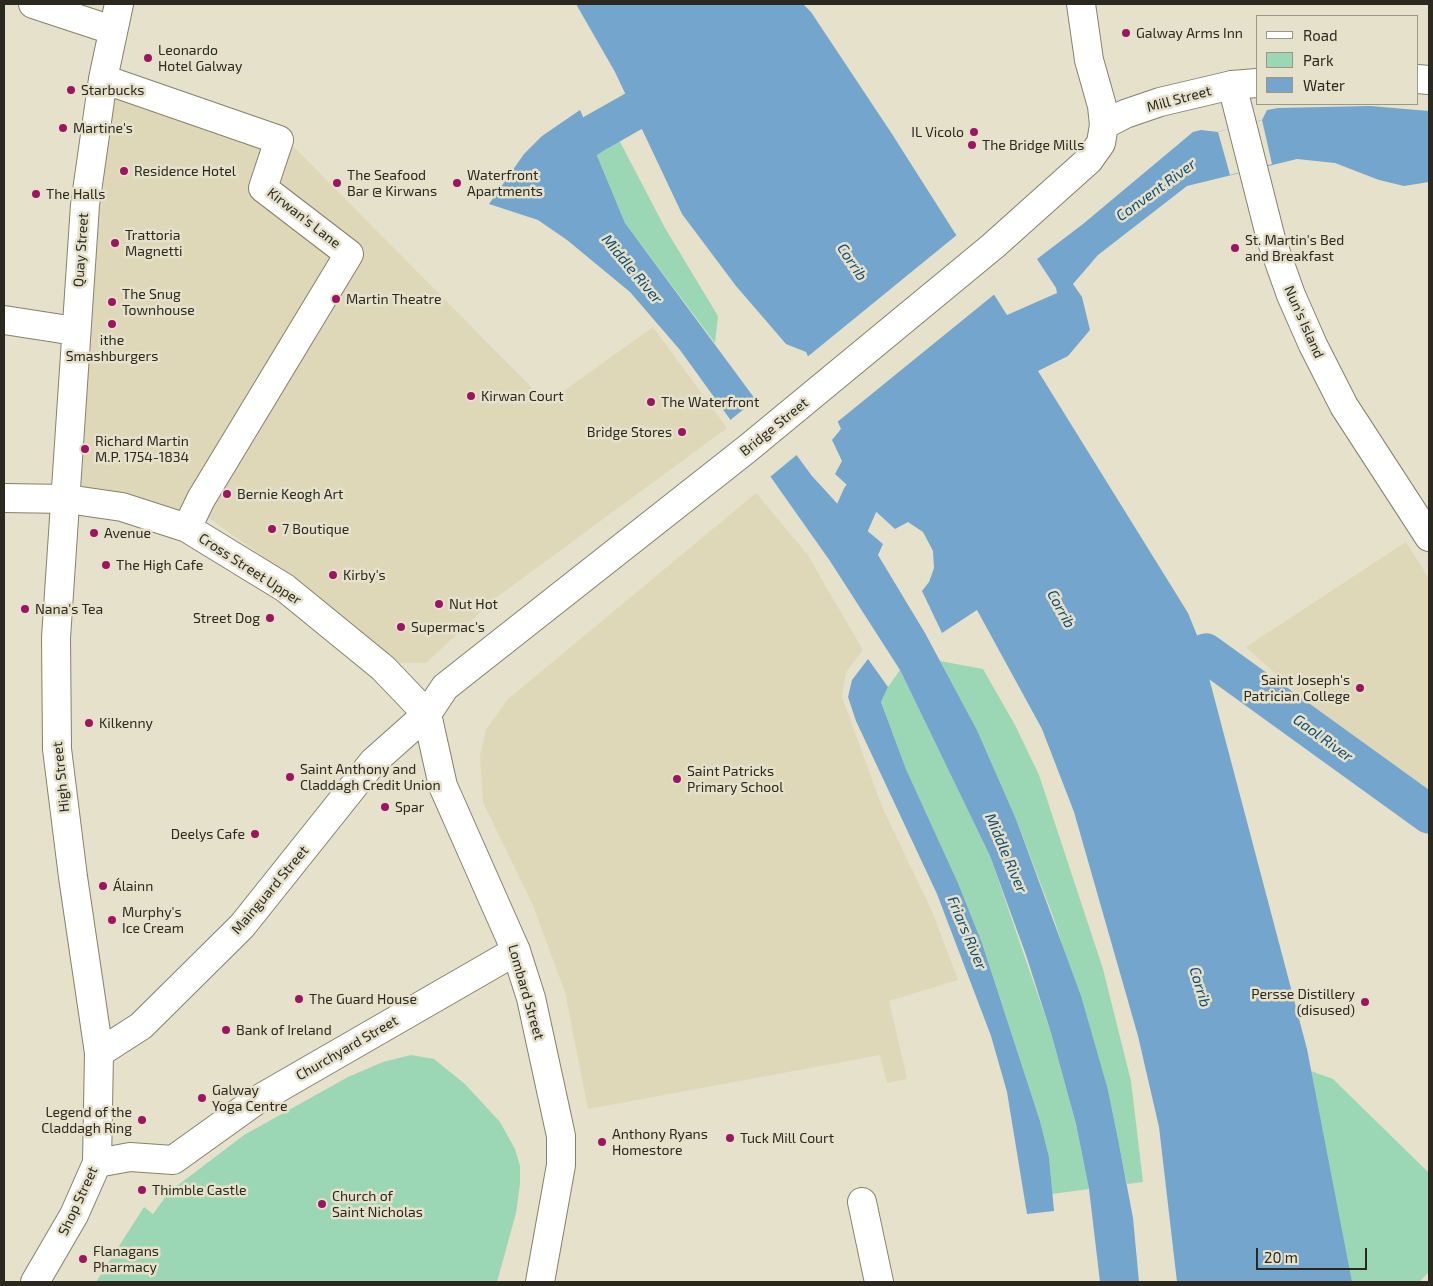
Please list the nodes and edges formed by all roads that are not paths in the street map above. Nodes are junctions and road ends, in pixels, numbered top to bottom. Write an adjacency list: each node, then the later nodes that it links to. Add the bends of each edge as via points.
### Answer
1 (33, 4): 4 (street)
2 (119, 4): 4 (street, Quay Street)
3 (1081, 4): 7 (street, via 1089,60)
4 (112, 30): 5 (street, Quay Street)
5 (103, 79): 9 (street, Quay Street, via 85,205); 12 (street, Kirwan's Lane, via 279,140 263,188 350,254 201,499)
6 (1244, 84): 7 (street, Mill Street, via 1160,102); 13 (street, Nun's Island, via 1242,125 1271,239 1291,295 1344,406)
7 (1104, 126): 14 (street, Bridge Street, via 1101,144 1089,160 993,246 747,449 445,687)
8 (4, 320): 9 (street)
9 (75, 331): 11 (street, Quay Street)
10 (4, 498): 11 (street, Cross Street Upper)
11 (67, 499): 12 (street, Cross Street Upper, via 122,507); 16 (street, High Street, via 56,638 57,749 72,877)
12 (187, 528): 14 (street, Cross Street Upper, via 285,588 383,668)
13 (1429, 537)
14 (427, 714): 15 (street, Lombard Street, via 443,786); 16 (street, Mainguard Street, via 373,762 242,926 141,1026)
15 (516, 951): 17 (street, Churchyard Street, via 254,1102 173,1160 130,1157); 20 (street, Lombard Street, via 561,1136 561,1165)
16 (100, 1053): 17 (street, Shop Street)
17 (97, 1163): 19 (street, Shop Street, via 74,1215)
18 (862, 1202): 21 (street)
19 (35, 1282)
20 (540, 1282)
21 (879, 1282)

